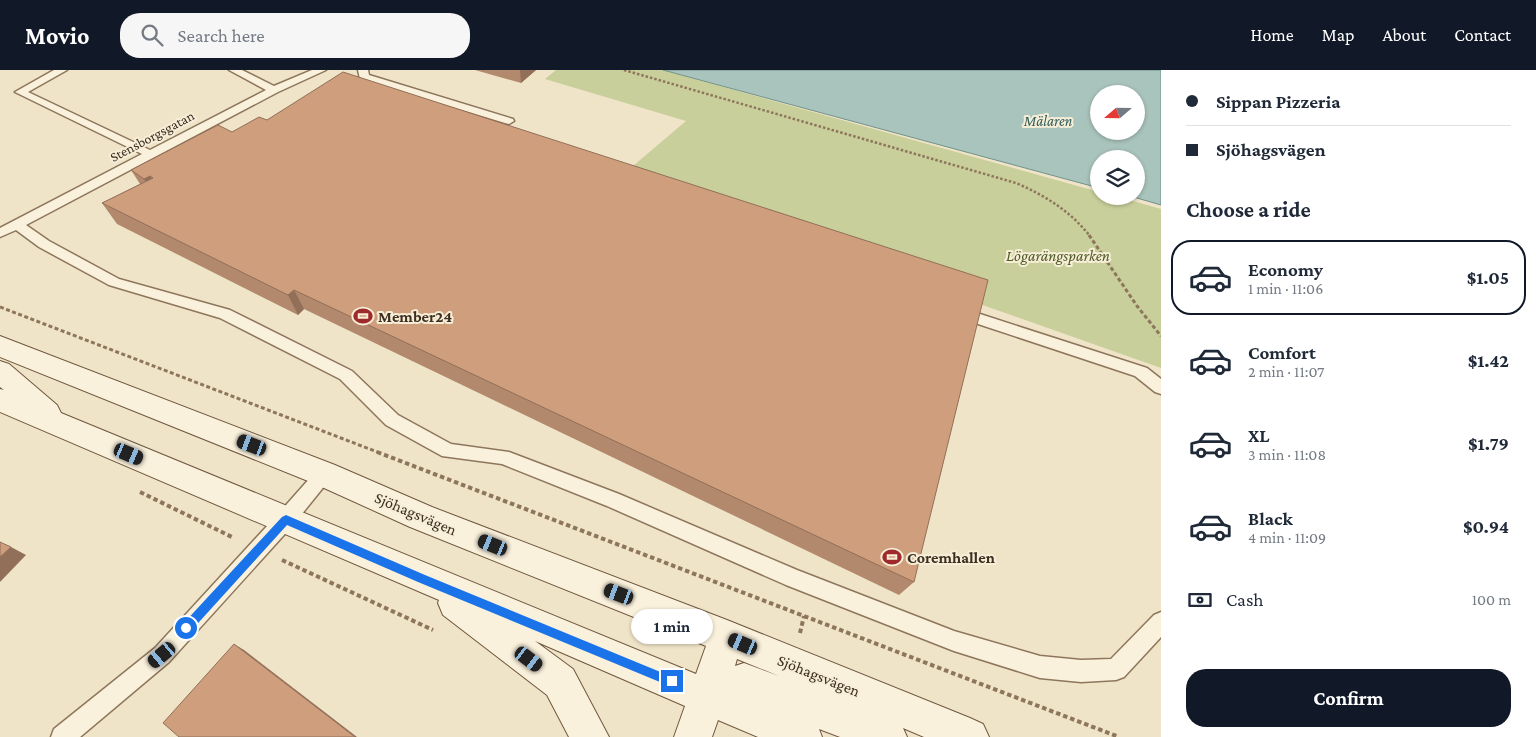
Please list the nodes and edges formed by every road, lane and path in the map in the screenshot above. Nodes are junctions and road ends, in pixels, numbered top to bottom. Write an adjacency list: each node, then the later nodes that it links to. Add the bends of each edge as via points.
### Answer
1 (62, 70): 8 (lane, via 20,92)
2 (234, 70): 6 (lane)
3 (321, 70): 6 (lane, Stensborgsgatan)
4 (363, 70): 7 (lane, via 364,77)
5 (624, 70): 13 (path, via 1016,183 1044,196 1068,212 1085,229 1144,318)
6 (274, 90): 8 (lane, Stensborgsgatan)
7 (509, 121)
8 (150, 154): 9 (lane, Stensborgsgatan)
9 (17, 224): 10 (lane, Stensborgsgatan); 23 (lane, via 44,244 114,282 225,314 346,375 392,420 448,451 503,457 613,500 802,582 954,641 1040,667 1082,671 1116,669)
10 (0, 233)
11 (0, 307): 33 (path)
12 (980, 319): 16 (lane, via 1141,372)
13 (1161, 336)
14 (0, 346): 19 (main road, Sjöhagsvägen)
15 (0, 371): 18 (main road)
16 (1161, 388)
17 (0, 400): 18 (main road)
18 (60, 426): 20 (main road)
19 (324, 474): 20 (lane); 25 (main road, Sjöhagsvägen, via 421,517)
20 (286, 520): 21 (lane); 22 (main road)
21 (258, 549): 24 (path); 27 (lane, via 162,655)
22 (422, 578): 26 (main road); 28 (main road, via 560,682)
23 (1161, 622)
24 (435, 630)
25 (727, 637): 26 (main road); 32 (main road, Sjöhagsvägen)
26 (707, 696): 29 (main road); 30 (main road); 31 (main road, via 744,681)
27 (62, 737)
28 (590, 737)
29 (694, 737)
30 (802, 737)
31 (888, 737)
32 (970, 737)
33 (1119, 737)

